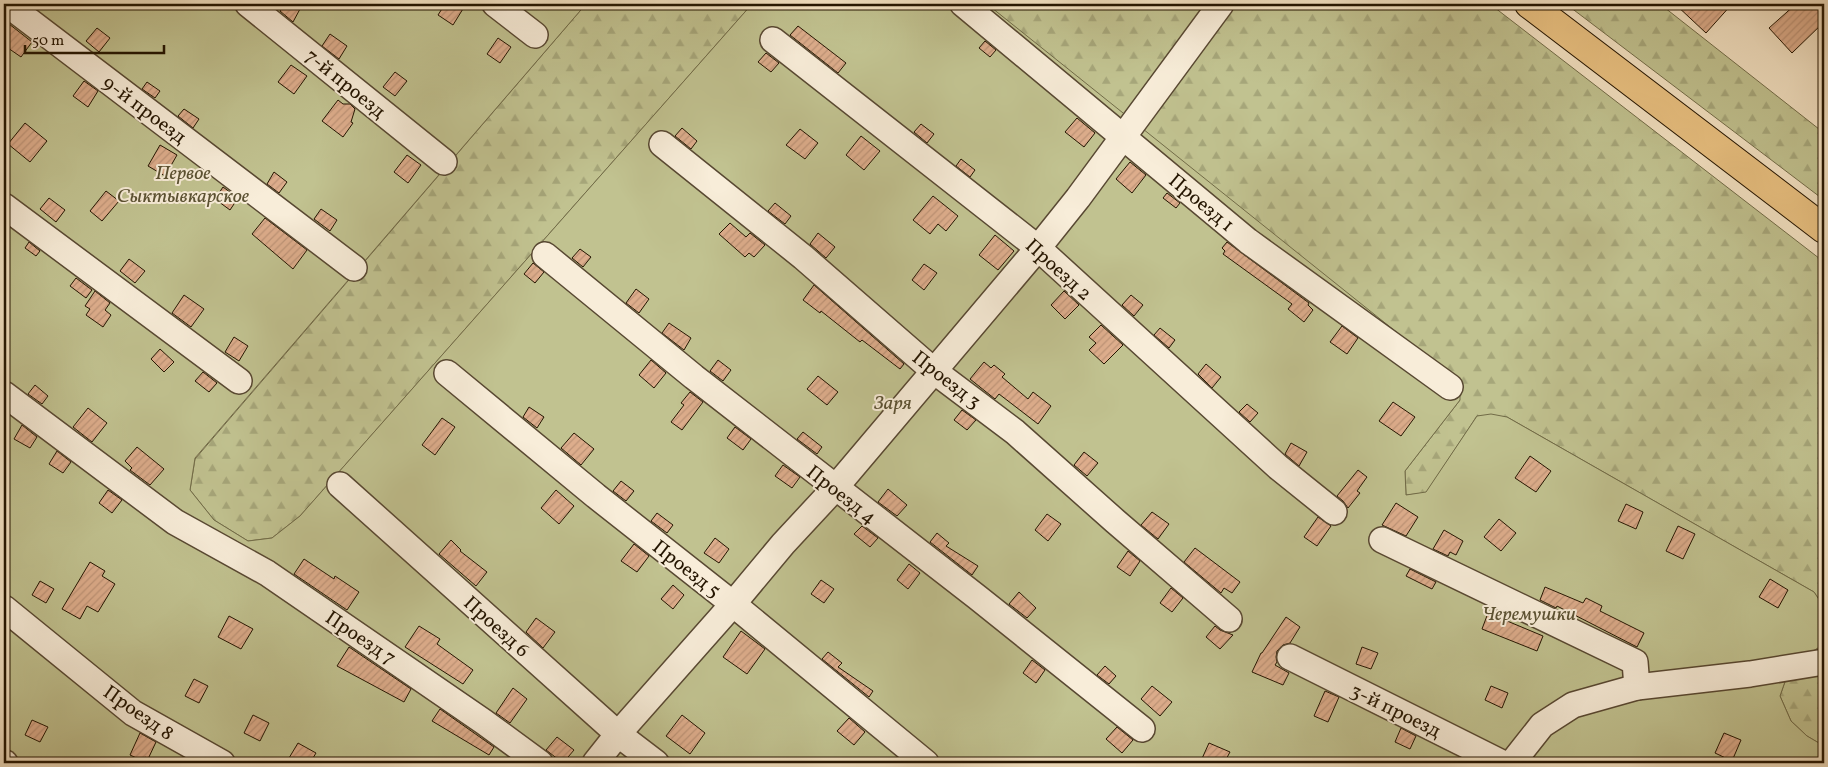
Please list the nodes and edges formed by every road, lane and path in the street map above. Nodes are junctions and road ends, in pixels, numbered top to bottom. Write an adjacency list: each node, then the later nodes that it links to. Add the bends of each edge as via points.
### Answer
1 (7, 4): 16 (street, 9-й проезд)
2 (248, 4): 11 (street, 7-й проезд)
3 (495, 4): 7 (street)
4 (963, 4): 9 (street, Проезд 1)
5 (1222, 4): 9 (street)
6 (1529, 4): 13 (main road)
7 (536, 35)
8 (773, 40): 14 (street, Проезд 2)
9 (1124, 137): 14 (street); 20 (street, Проезд 1, via 1248,241)
10 (662, 144): 17 (street, Проезд 3, via 803,257)
11 (444, 162)
12 (4, 206): 19 (street)
13 (1824, 229)
14 (1038, 248): 17 (street); 24 (street, Проезд 2, via 1278,467)
15 (545, 255): 23 (street, Проезд 4)
16 (354, 268)
17 (934, 371): 23 (street); 28 (street, Проезд 3, via 1016,432)
18 (447, 373): 26 (street, Проезд 5)
19 (239, 381)
20 (1450, 387)
21 (4, 394): 35 (street, Проезд 7, via 176,522 267,573)
22 (340, 485): 33 (street, Проезд 6)
23 (835, 488): 26 (street); 32 (street, Проезд 4)
24 (1334, 512)
25 (1382, 540): 31 (street, via 1636,662)
26 (733, 604): 33 (street); 38 (street, Проезд 5)
27 (4, 608): 34 (street, Проезд 8, via 133,712)
28 (1229, 619)
29 (1290, 657): 39 (street, 3-й проезд)
30 (1824, 662): 31 (street)
31 (1637, 687): 40 (street, via 1573,705 1542,725)
32 (1142, 730)
33 (618, 734): 36 (street); 37 (street, Проезд 6)
34 (222, 763)
35 (540, 763)
36 (595, 763)
37 (656, 763)
38 (926, 763)
39 (1502, 763)
40 (1512, 763)

